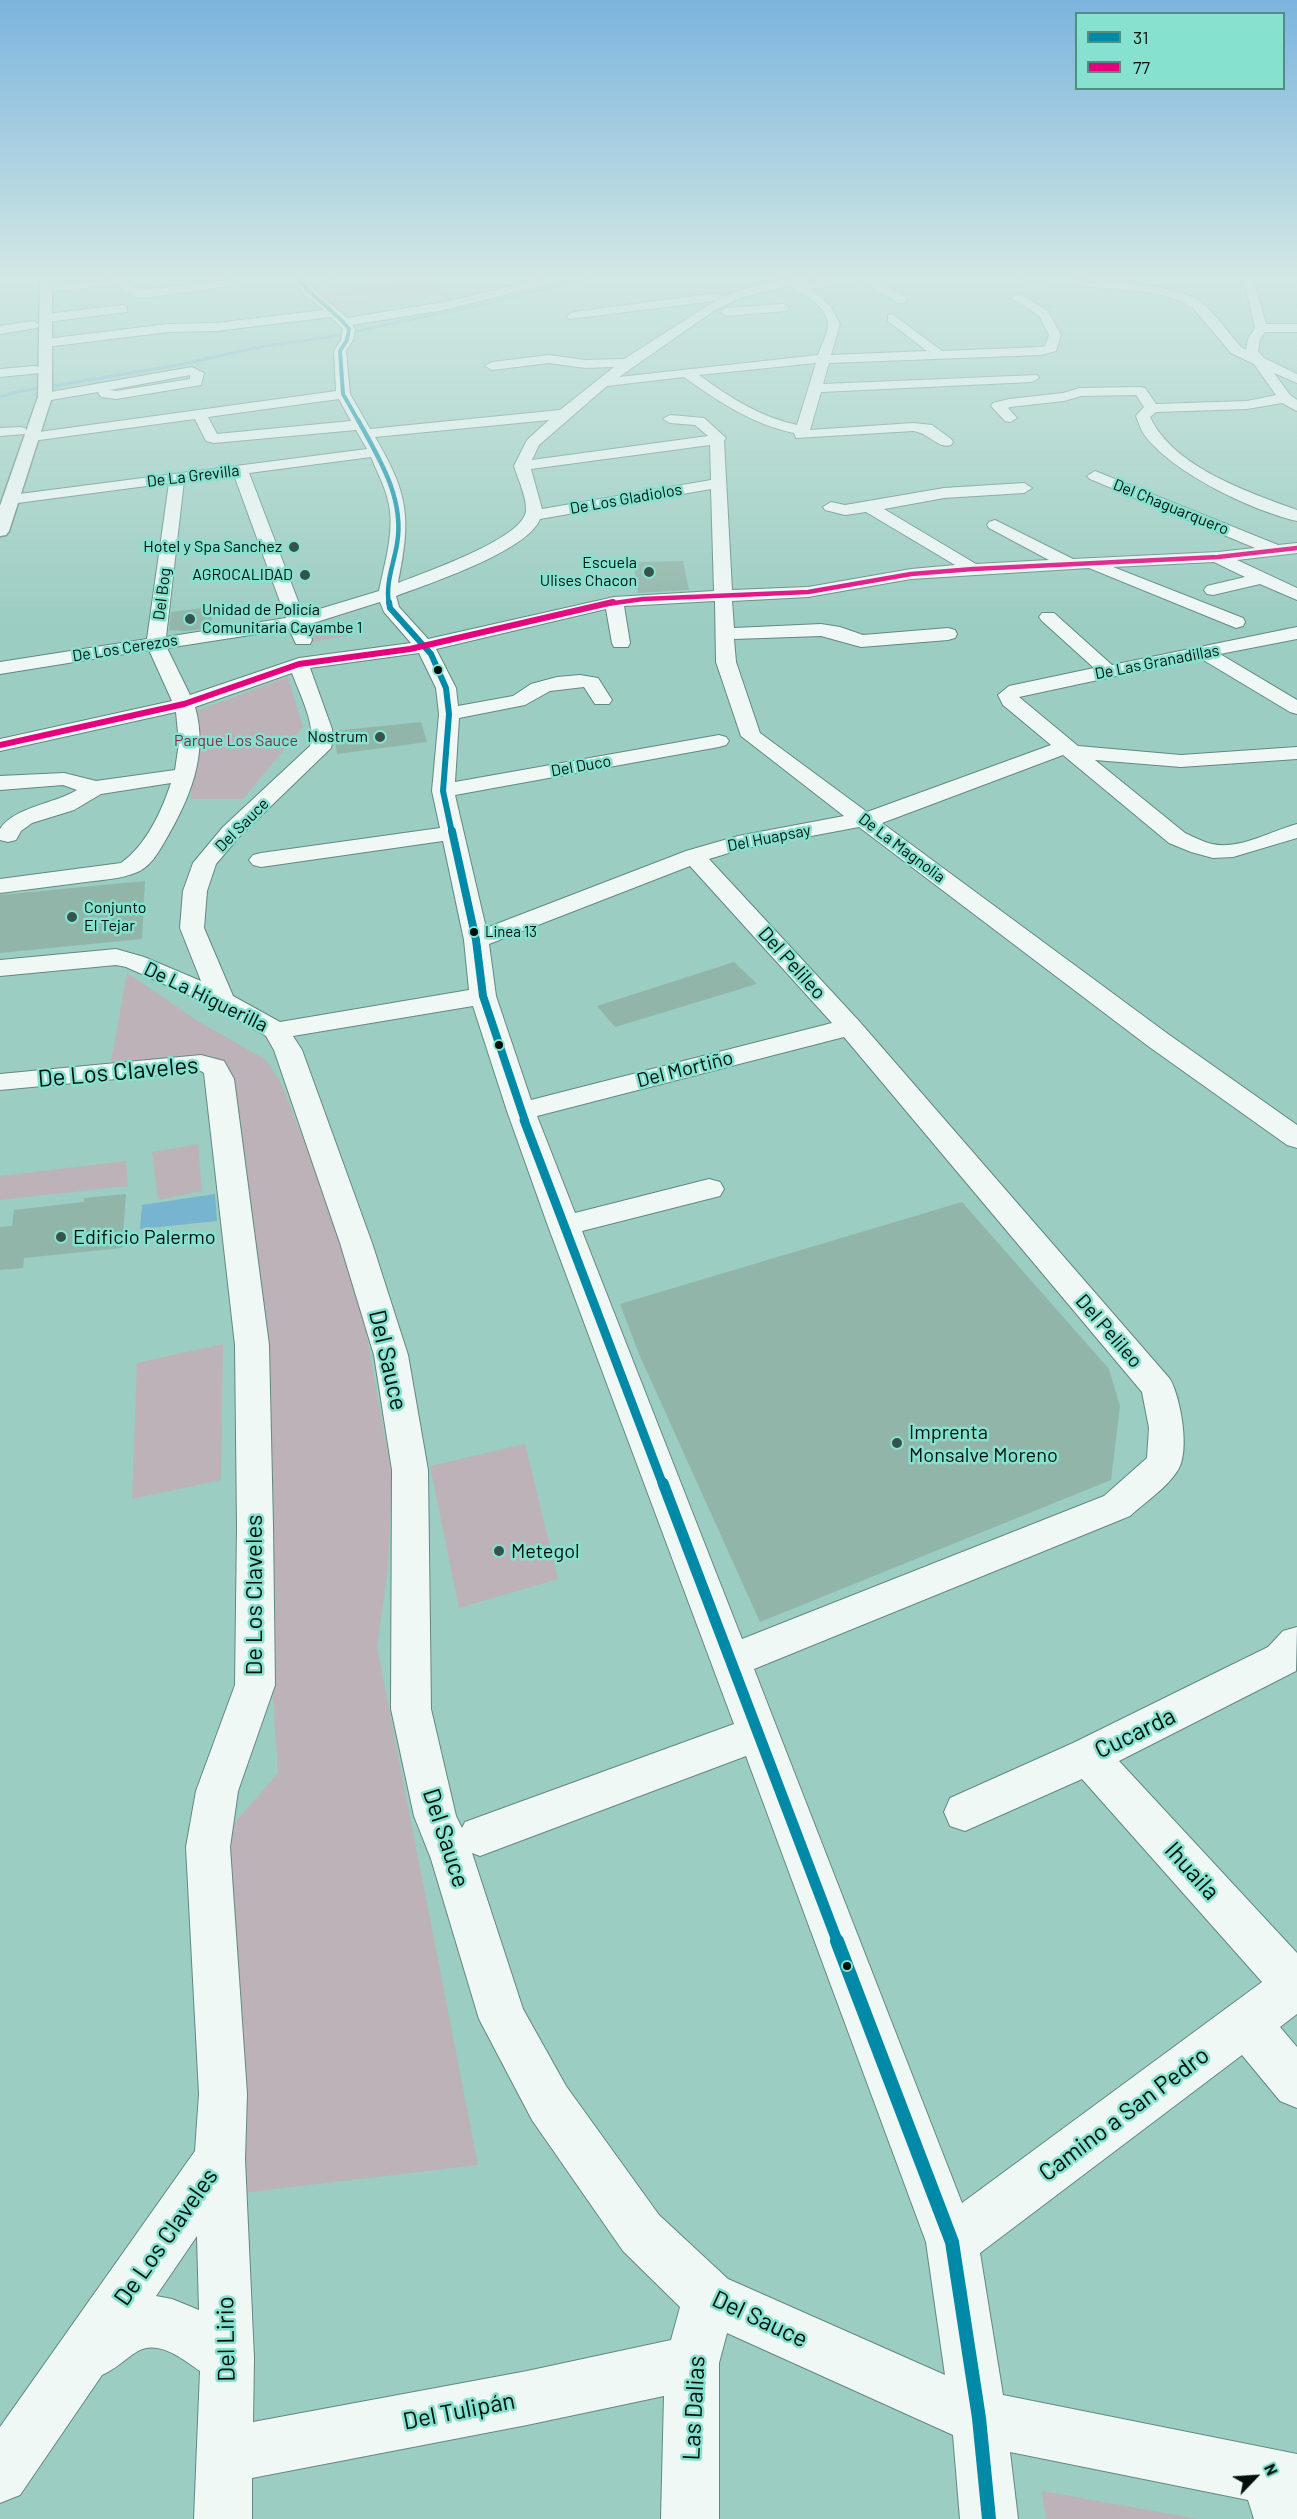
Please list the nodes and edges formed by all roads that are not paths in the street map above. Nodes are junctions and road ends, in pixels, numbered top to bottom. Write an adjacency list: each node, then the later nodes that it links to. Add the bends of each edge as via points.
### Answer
1 (343, 394): 22 (street)
2 (35, 395): 21 (main road)
3 (339, 395): 15 (street)
4 (590, 395): 14 (street)
5 (717, 395): 20 (street, via 754,417)
6 (815, 395): 20 (street)
7 (1070, 395): 16 (street, via 998,406)
8 (1143, 395): 13 (street)
9 (1282, 395): 10 (street)
10 (1285, 398): 12 (street); 13 (street, via 1247,405)
11 (488, 405): 18 (street)
12 (1297, 407)
13 (1152, 408): 35 (street, via 1143,416 1144,421 1164,450 1200,472)
14 (564, 414): 18 (street); 25 (street, via 532,443)
15 (200, 415): 21 (street); 22 (street, via 214,439 276,435)
16 (1010, 418)
17 (670, 419): 23 (street, via 699,421 719,438)
18 (498, 421): 22 (street)
19 (0, 432): 21 (street)
20 (802, 433): 24 (street, via 914,427 927,428)
21 (26, 434): 31 (main road)
22 (366, 437): 26 (street, De La Grevilla); 45 (street, via 390,483 398,510 398,541)
23 (714, 440): 25 (street); 29 (street, De La Magnolia)
24 (946, 442)
25 (522, 466): 34 (street)
26 (240, 470): 28 (street, De La Grevilla); 49 (street, Del Sauce)
27 (1095, 476): 38 (street, Del Chaguarquero)
28 (177, 478): 31 (street, De La Grevilla); 55 (street, Del Bog)
29 (718, 483): 34 (street, De Los Gladiolos); 46 (street, De La Magnolia)
30 (1024, 488): 33 (street, via 944,493)
31 (5, 494): 37 (main road)
32 (831, 507): 33 (street)
33 (869, 507): 41 (street)
34 (534, 514): 45 (street, De Los Cerezos, via 523,531 496,548)
35 (1297, 516)
36 (995, 525): 40 (street)
37 (0, 531)
38 (1288, 550): 39 (street)
39 (1218, 557): 40 (street); 42 (street)
40 (1079, 564): 41 (street); 50 (street)
41 (973, 569): 46 (street, via 904,575 826,590)
42 (1263, 578): 43 (street); 44 (street)
43 (1213, 590)
44 (1294, 591)
45 (387, 594): 49 (street, De Los Cerezos); 56 (street, via 390,608)
46 (722, 595): 47 (street); 52 (street, De La Magnolia)
47 (614, 602): 54 (street); 56 (street)
48 (1048, 617): 60 (street)
49 (296, 622): 55 (street, De Los Cerezos); 58 (street, Del Sauce)
50 (1236, 622)
51 (1297, 633): 57 (street, De Las Granadillas)
52 (725, 634): 53 (street, via 821,630 861,641); 73 (street, De La Magnolia, via 726,662 751,736)
53 (948, 634)
54 (621, 643)
55 (156, 644): 59 (street, De Los Cerezos); 62 (street, Del Bog)
56 (424, 646): 58 (street); 64 (street, via 444,681)
57 (1204, 653): 60 (street, De Las Granadillas); 63 (street)
58 (305, 663): 62 (street); 83 (street, Del Sauce, via 322,729 320,748 231,832 205,863 195,891 192,928)
59 (0, 668)
60 (1109, 672): 67 (street, De Las Granadillas, via 1016,690 1008,695 1010,701)
61 (602, 700): 64 (street, via 591,682 579,680 538,688 518,702)
62 (184, 704): 66 (street); 69 (street, Del Bog, via 189,743)
63 (1297, 708)
64 (449, 714): 72 (street)
65 (719, 741): 72 (street, Del Duco)
66 (0, 745)
67 (1069, 749): 68 (street, via 1181,761); 73 (street, Del Huapsay, via 904,810); 74 (street, via 1177,838 1195,846 1215,851 1236,849)
68 (1297, 753)
69 (185, 775): 71 (street); 79 (street, Del Bog, via 174,807 137,863 117,871)
70 (0, 783): 71 (street, via 64,779)
71 (96, 788): 76 (street, via 66,805 21,820)
72 (443, 791): 75 (street)
73 (864, 820): 77 (street, Del Huapsay, via 738,843); 88 (street, De La Magnolia)
74 (1297, 831)
75 (453, 833): 78 (street); 80 (street)
76 (8, 835)
77 (694, 856): 80 (street, Del Huapsay); 84 (street, Del Pelileo)
78 (261, 860)
79 (0, 886)
80 (476, 940): 82 (street)
81 (0, 968): 83 (street, De La Higuerilla, via 116,957)
82 (483, 996): 85 (street, De La Higuerilla); 87 (street)
83 (222, 1000): 85 (street, De La Higuerilla)
84 (850, 1027): 87 (street, Del Mortiño); 92 (street, Del Pelileo, via 1158,1388 1166,1428 1164,1463 1117,1506)
85 (276, 1031): 102 (street, Del Sauce, via 292,1061 391,1355 410,1470 411,1709 435,1816 453,1859 503,2019 549,2103 641,2233)
86 (0, 1083): 100 (street, De Los Claveles, via 201,1063 213,1065 220,1079 252,1345 255,1685 217,1791 208,1847 223,2094)
87 (521, 1111): 90 (street)
88 (1297, 1139)
89 (709, 1189): 90 (street)
90 (563, 1226): 92 (street)
91 (1297, 1643): 94 (street, Cucarda, via 1282,1659)
92 (730, 1661): 93 (street)
93 (758, 1733): 96 (street); 101 (street)
94 (1088, 1756): 95 (street, Cucarda); 97 (street, Ihuaila)
95 (965, 1812)
96 (480, 1836)
97 (1296, 1985): 98 (street, Camino a San Pedro)
98 (1246, 2023): 99 (street); 101 (street, Camino a San Pedro)
99 (1297, 2084)
100 (220, 2159): 103 (street, Del Lirio); 105 (street, De Los Claveles)
101 (952, 2242): 106 (street)
102 (709, 2298): 104 (street, Las Dalias); 106 (street, Del Sauce)
103 (227, 2358): 105 (street, De Los Claveles, via 188,2332 159,2320 133,2324); 107 (street, Del Lirio)
104 (692, 2363): 107 (street, Del Tulipán); 111 (street, Las Dalias)
105 (78, 2364): 108 (street, De Los Claveles)
106 (979, 2418): 109 (street, Del Sauce); 112 (street)
107 (226, 2455): 110 (street, Del Lirio)
108 (0, 2475)
109 (1283, 2492)
110 (223, 2519)
111 (690, 2519)
112 (989, 2519)

